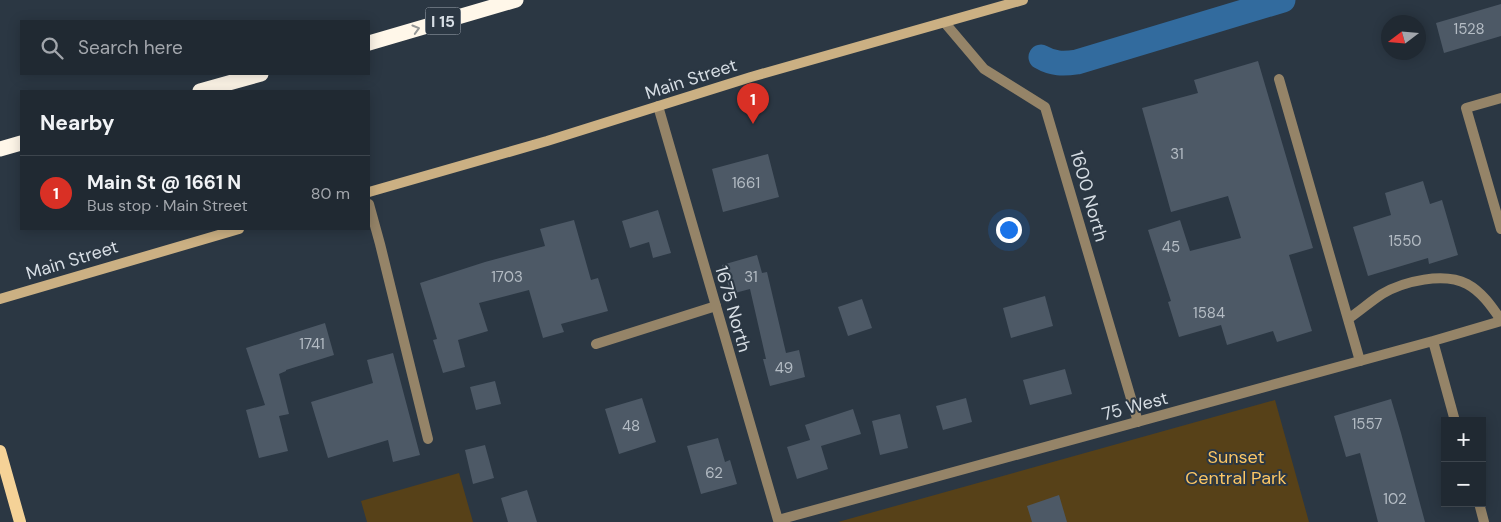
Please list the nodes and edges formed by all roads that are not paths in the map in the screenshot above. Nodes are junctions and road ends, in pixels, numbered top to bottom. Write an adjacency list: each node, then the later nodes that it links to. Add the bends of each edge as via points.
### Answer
1 (516, 0): 4 (highway, I 15, one-way to 1)
2 (1023, 0): 3 (main road, Main Street)
3 (945, 22): 9 (main road, Main Street); 24 (street, 1600 North, via 984,69 1045,107)
4 (370, 42)
5 (256, 75): 7 (highway)
6 (1279, 79): 18 (street)
7 (204, 90)
8 (1501, 98): 14 (street, via 1466,108)
9 (658, 106): 12 (main road, Main Street); 17 (street, 1675 North)
10 (20, 143): 11 (highway)
11 (0, 149)
12 (370, 192)
13 (370, 208): 25 (street)
14 (1501, 229)
15 (236, 230): 16 (main road, Main Street)
16 (0, 298)
17 (716, 306): 21 (street); 28 (street, 1675 North)
18 (1348, 319): 19 (street, via 1383,293 1431,278 1468,284 1489,302); 22 (street)
19 (1501, 321): 20 (street, 75 West)
20 (1432, 341): 22 (street, 75 West); 23 (street)
21 (596, 344)
22 (1360, 361): 24 (street, 75 West)
23 (1454, 417)
24 (1138, 422): 28 (street, 75 West)
25 (428, 438)
26 (0, 452): 29 (main road)
27 (1480, 507): 30 (street)
28 (778, 520)
29 (20, 522)
30 (1484, 522)

